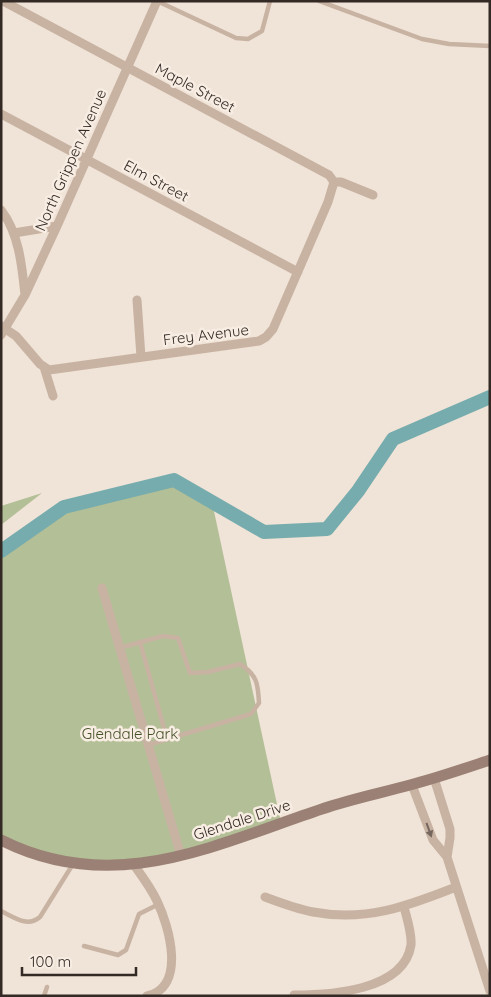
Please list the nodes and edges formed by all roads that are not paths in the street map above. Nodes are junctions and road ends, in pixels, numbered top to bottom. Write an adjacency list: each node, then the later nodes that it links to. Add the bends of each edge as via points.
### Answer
1 (4, 1): 6 (street, Maple Street)
2 (157, 1): 3 (lane, via 236,38 248,39 262,31); 6 (street, North Grippen Avenue)
3 (270, 1)
4 (320, 1): 5 (lane, via 422,39)
5 (490, 46)
6 (127, 68): 8 (street, North Grippen Avenue); 9 (street, Maple Street, via 329,175)
7 (1, 114): 8 (street, Elm Street)
8 (86, 160): 12 (street, North Grippen Avenue); 14 (street, Elm Street)
9 (334, 182): 10 (street, Maple Street); 14 (street, Frey Avenue)
10 (373, 196)
11 (1, 210): 13 (street)
12 (57, 226): 13 (street); 15 (street, North Grippen Avenue)
13 (14, 233): 15 (street)
14 (298, 272): 18 (street, Frey Avenue, via 273,329 259,342)
15 (25, 294): 17 (street, North Grippen Avenue)
16 (137, 300): 18 (street)
17 (3, 330): 19 (street, via 22,342)
18 (141, 357): 19 (street, Frey Avenue, via 55,370)
19 (42, 365): 20 (street)
20 (54, 396)
21 (102, 588): 23 (street)
22 (140, 642): 23 (lane); 24 (lane); 24 (lane, via 162,636 178,638 190,673 240,664 251,672 258,685 259,703 251,714)
23 (119, 648): 25 (street)
24 (167, 739): 25 (lane)
25 (148, 745): 30 (street)
26 (490, 760): 27 (street, Glendale Drive)
27 (434, 778): 28 (street, Glendale Drive); 31 (street, via 450,829)
28 (412, 785): 30 (street, Glendale Drive, via 324,808); 31 (street, one-way to 31, via 433,840)
29 (1, 840): 32 (street, Glendale Drive, via 41,856)
30 (181, 856): 33 (street, Glendale Drive)
31 (448, 857): 34 (street)
32 (74, 863): 33 (street, Glendale Drive); 38 (lane, via 35,921 22,921)
33 (134, 864): 36 (street)
34 (456, 887): 37 (street); 41 (street)
35 (265, 898): 37 (street, via 326,914 366,915)
36 (159, 904): 39 (lane, via 139,914 122,953 118,955); 42 (street, via 165,919 172,965)
37 (404, 907): 43 (street, via 411,946 397,971 382,980 341,992)
38 (1, 910)
39 (84, 946)
40 (47, 987): 44 (lane)
41 (490, 992)
42 (163, 993): 45 (street)
43 (294, 995)
44 (44, 996)
45 (147, 996)

